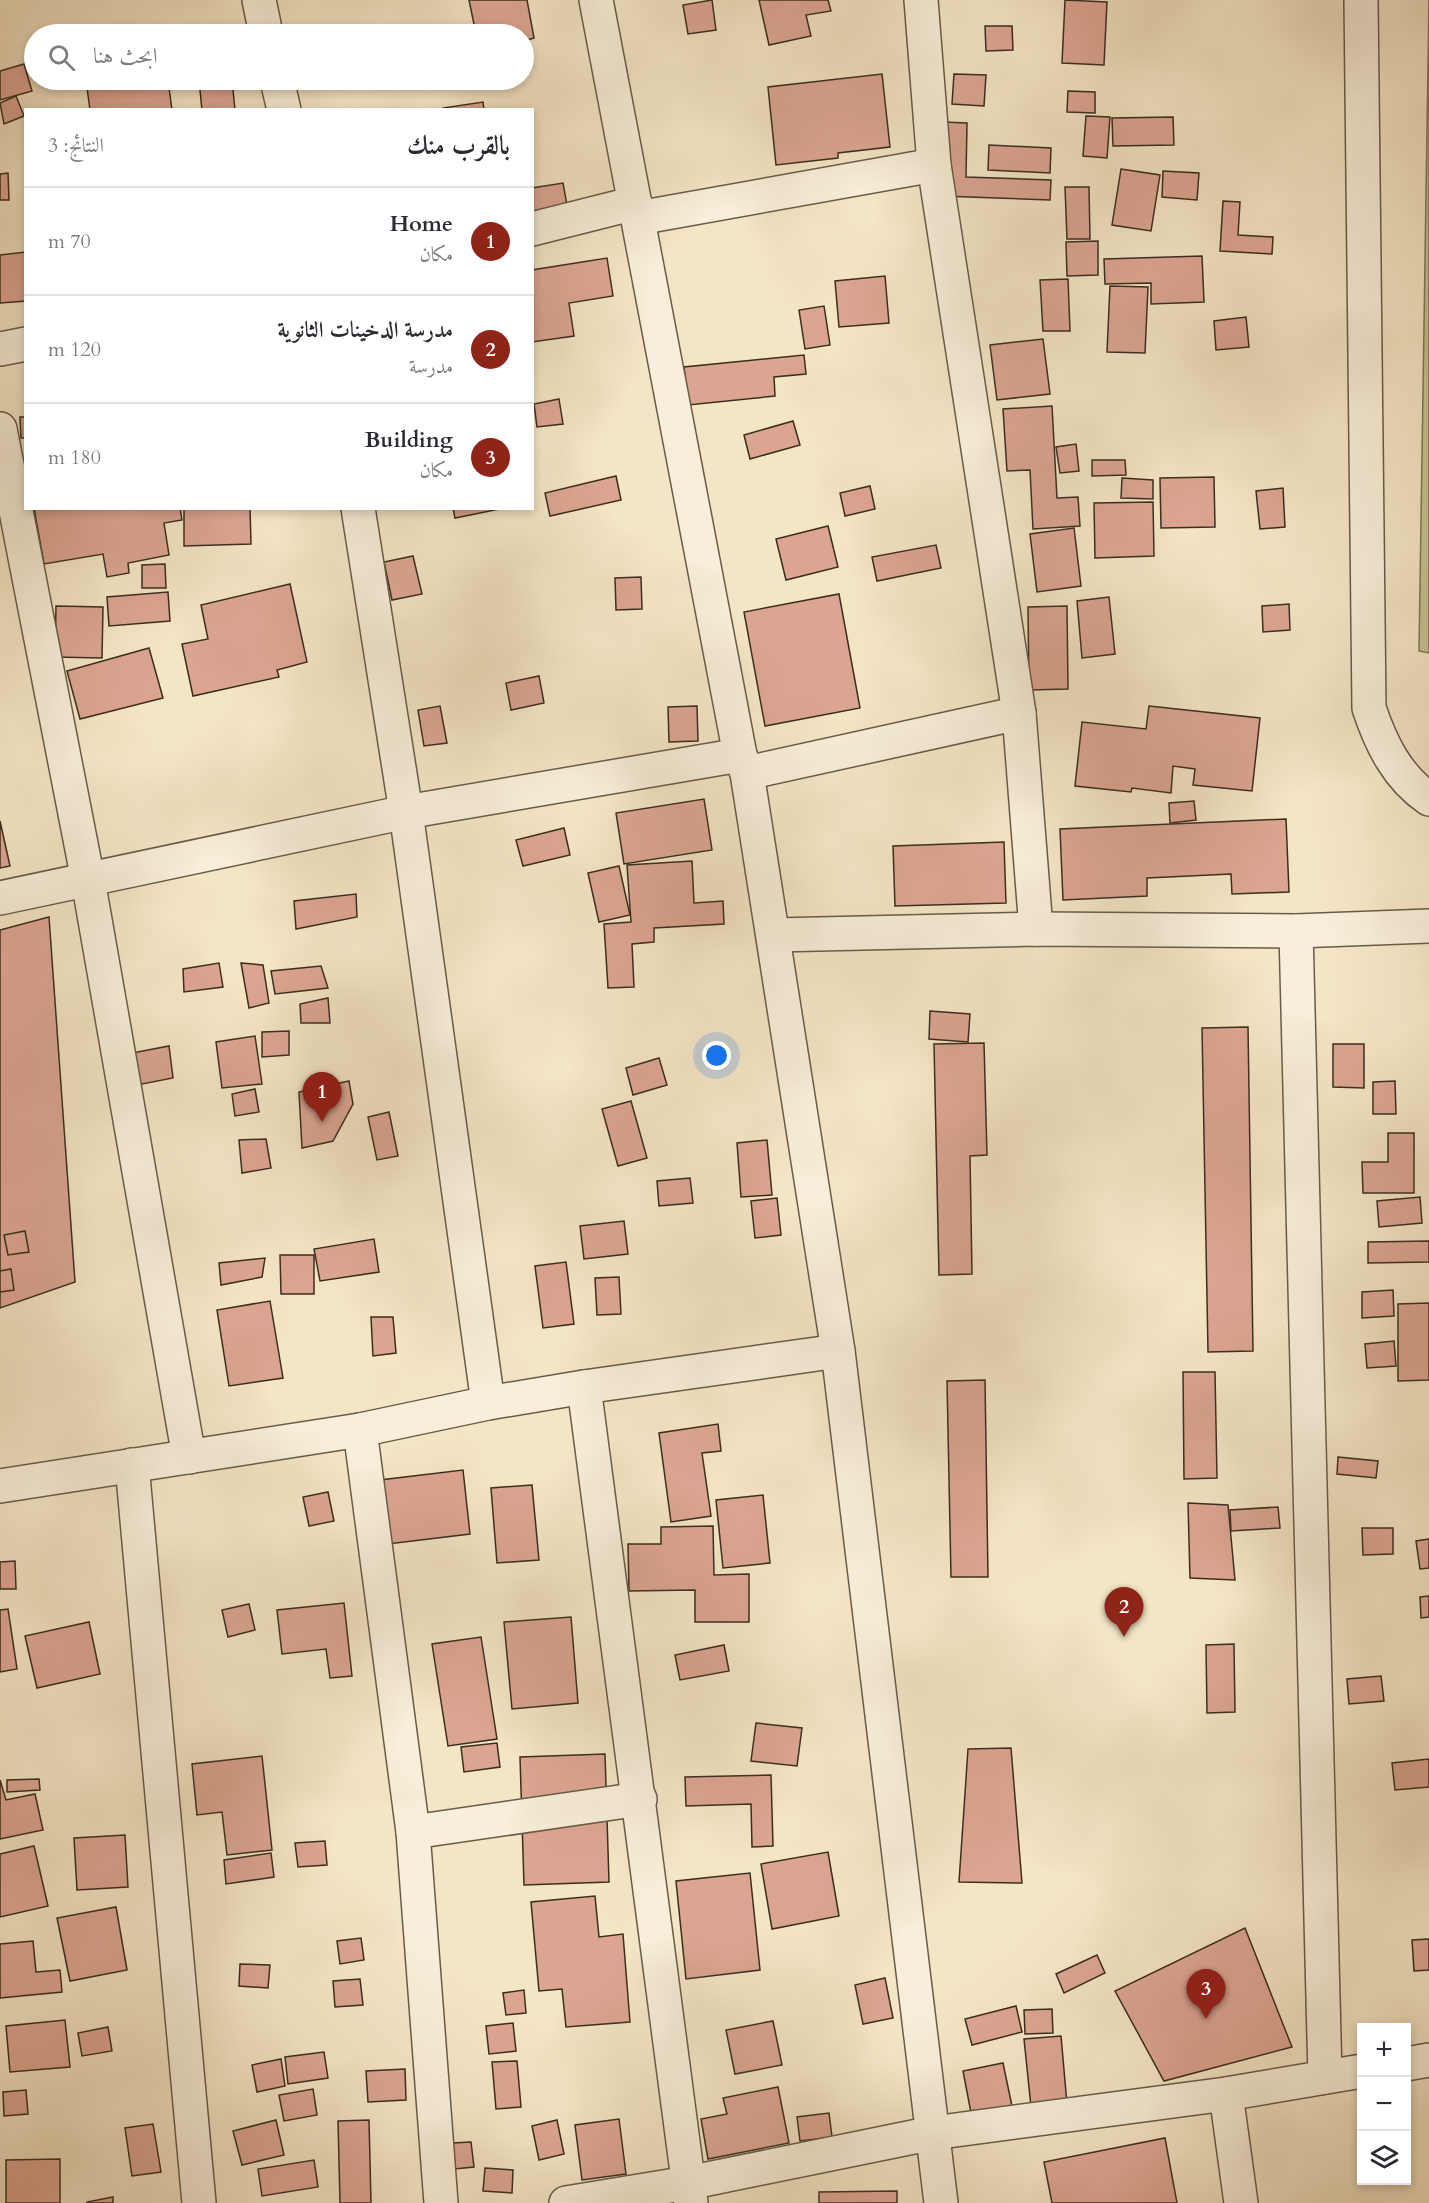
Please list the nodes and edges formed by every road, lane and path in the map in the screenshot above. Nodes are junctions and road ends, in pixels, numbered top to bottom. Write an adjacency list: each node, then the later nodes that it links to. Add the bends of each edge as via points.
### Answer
1 (259, 0): 5 (street)
2 (596, 0): 9 (street)
3 (921, 0): 8 (street)
4 (1361, 0): 17 (street, via 1369,708 1379,740 1396,767 1413,789)
5 (264, 24)
6 (279, 90): 7 (street)
7 (284, 108)
8 (934, 165): 9 (street); 15 (street)
9 (636, 211): 10 (street); 16 (street)
10 (534, 229)
11 (24, 344): 12 (street)
12 (0, 349)
13 (0, 429): 19 (street)
14 (358, 510): 18 (street)
15 (1019, 713): 16 (street); 22 (street)
16 (744, 764): 18 (street); 24 (street)
17 (1429, 800)
18 (406, 812): 19 (street); 27 (street)
19 (88, 880): 20 (street); 29 (street)
20 (0, 898)
21 (1429, 926): 23 (street)
22 (1036, 929): 23 (street); 24 (street)
23 (1296, 931): 37 (street)
24 (774, 935): 25 (street)
25 (838, 1351): 26 (street); 39 (street)
26 (584, 1387): 27 (street); 32 (street)
27 (488, 1403): 28 (street)
28 (360, 1430): 29 (street); 33 (street)
29 (189, 1457): 30 (street)
30 (132, 1465): 31 (street); 41 (street)
31 (0, 1486)
32 (640, 1799): 33 (street); 40 (street)
33 (413, 1832): 42 (street)
34 (1429, 2060): 35 (street)
35 (1411, 2063)
36 (1357, 2072): 37 (street)
37 (1325, 2078): 38 (street)
38 (1226, 2094): 39 (street); 45 (street)
39 (933, 2133): 40 (street); 44 (street)
40 (690, 2193): 43 (street)
41 (199, 2203)
42 (441, 2203)
43 (566, 2203)
44 (941, 2203)
45 (1241, 2203)

